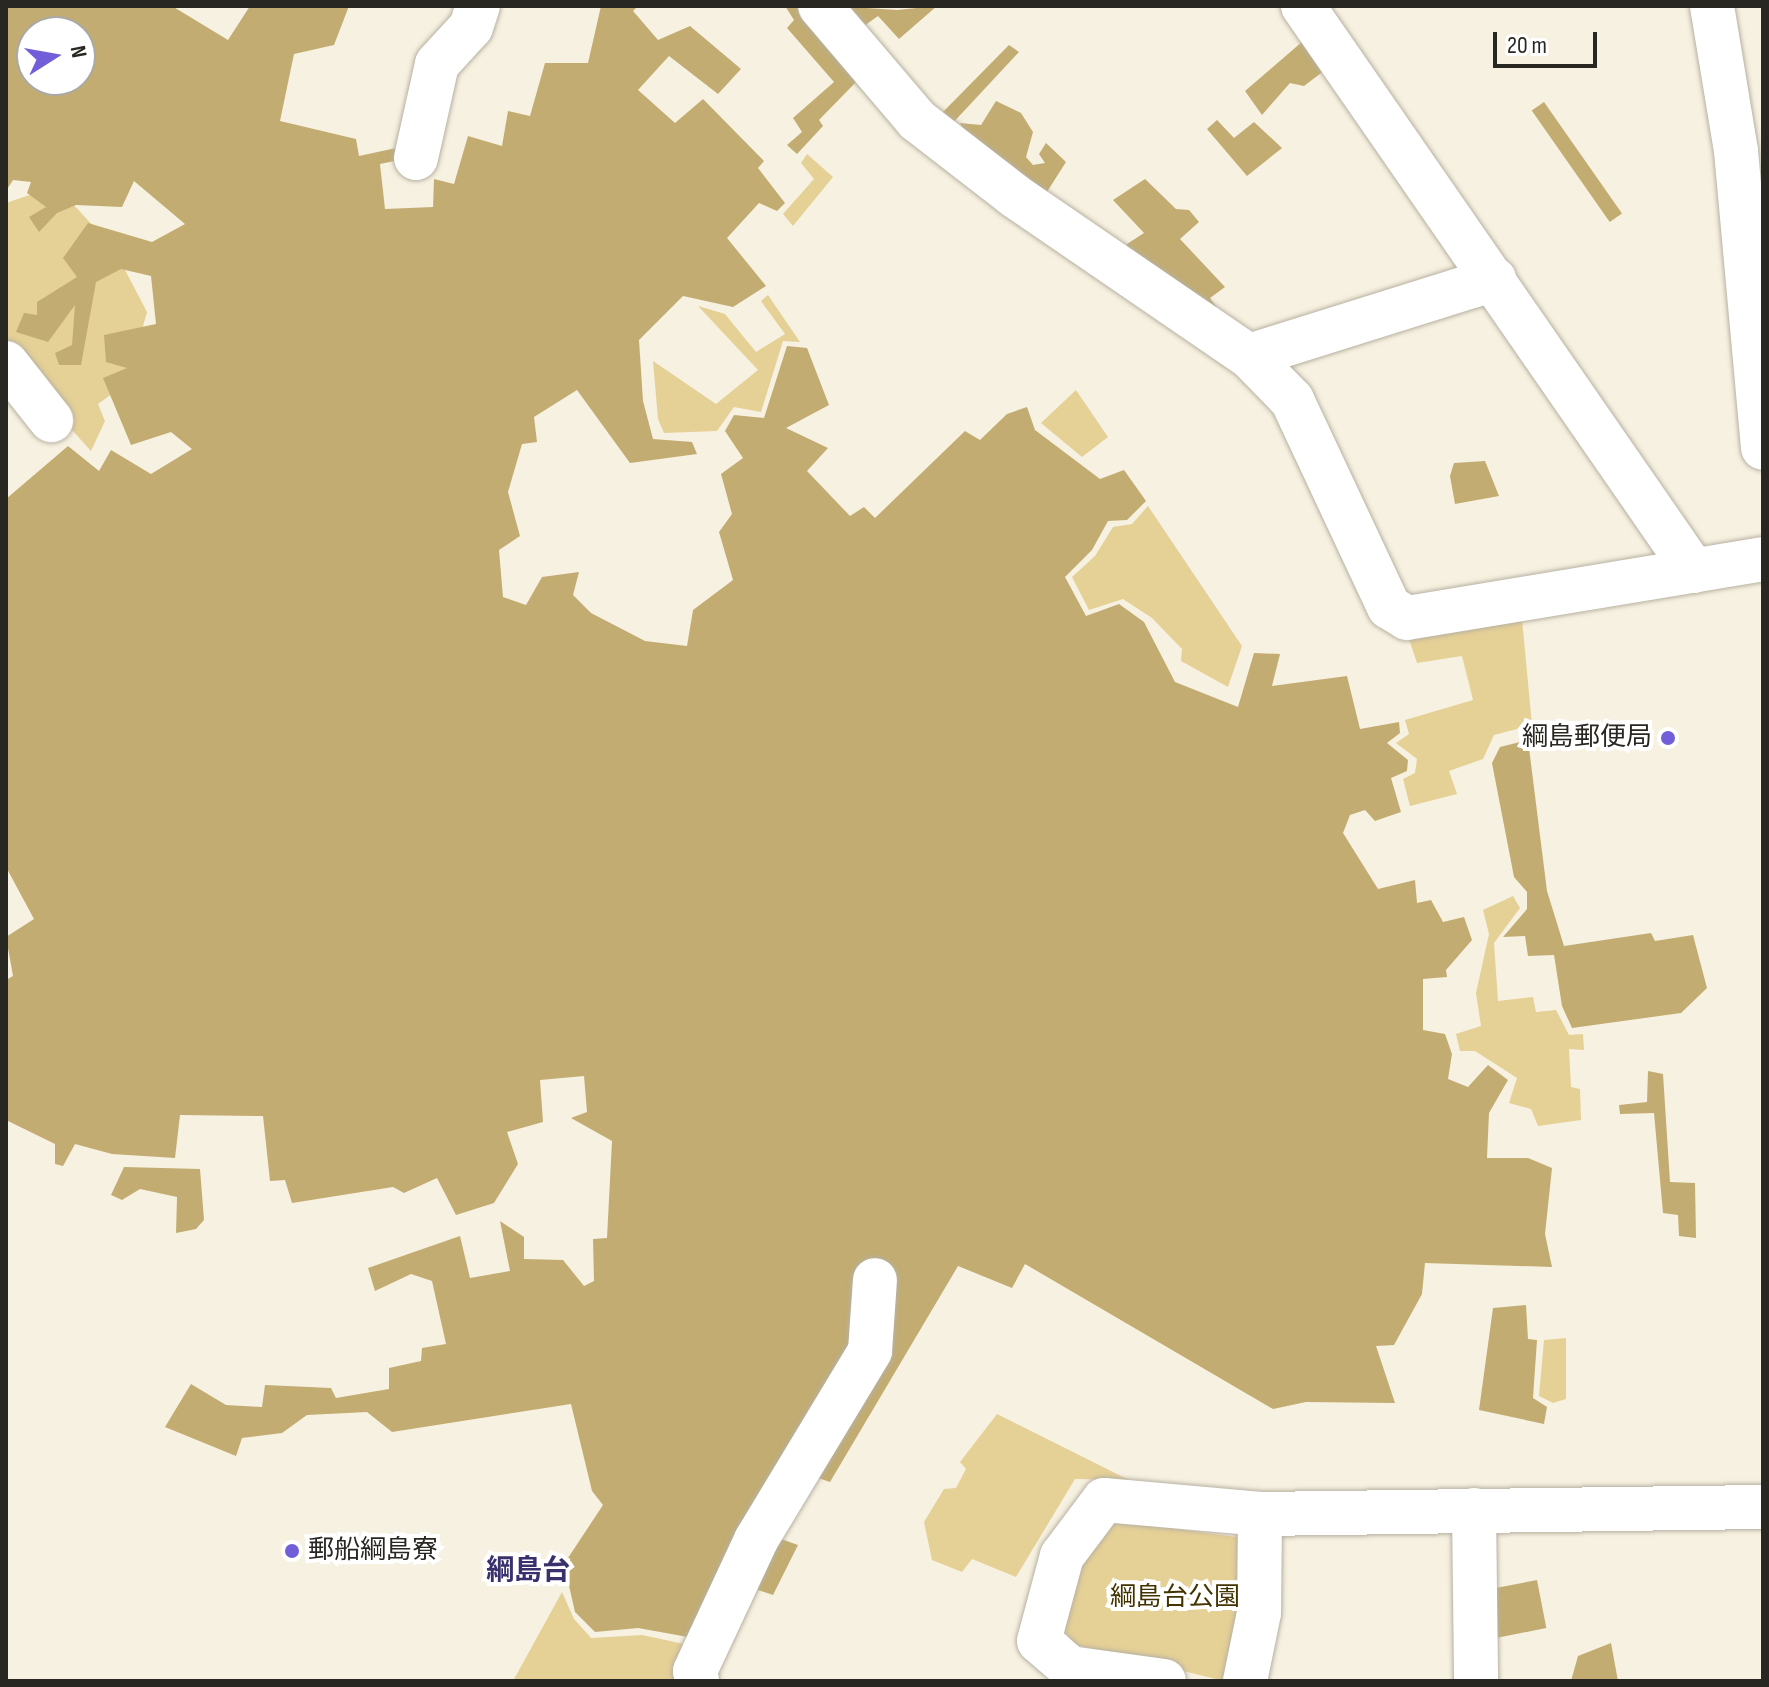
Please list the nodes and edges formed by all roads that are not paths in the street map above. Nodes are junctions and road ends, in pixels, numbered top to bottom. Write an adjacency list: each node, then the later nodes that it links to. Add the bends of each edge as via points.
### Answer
1 (478, 6): 5 (street, via 471,27 437,64)
2 (820, 6): 8 (street, via 917,120 1015,196)
3 (1303, 6): 6 (street)
4 (1712, 6): 7 (street, via 1722,44)
5 (416, 158)
6 (1494, 279): 8 (street); 13 (street)
7 (1756, 291): 11 (street)
8 (1249, 356): 13 (street, via 1292,400 1389,607 1407,618)
9 (6, 363): 10 (street)
10 (51, 420)
11 (1763, 448)
12 (1763, 559): 13 (street)
13 (1694, 571)
14 (875, 1280): 18 (street, via 870,1351 756,1540 695,1671)
15 (1763, 1507): 16 (street)
16 (1474, 1510): 17 (street); 21 (street)
17 (1260, 1514): 19 (street, via 1104,1500 1062,1556 1039,1641 1070,1668); 20 (street, via 1259,1613)
18 (697, 1681)
19 (1164, 1681)
20 (1245, 1681)
21 (1476, 1681)

